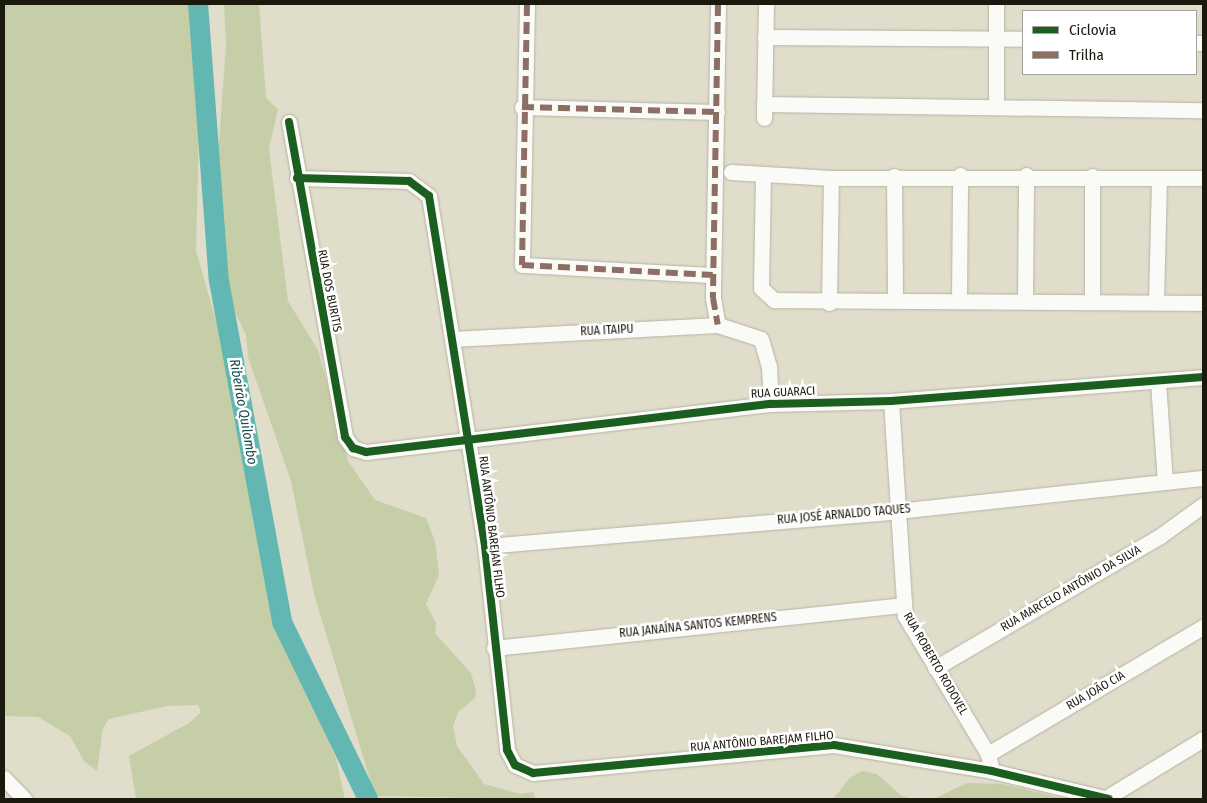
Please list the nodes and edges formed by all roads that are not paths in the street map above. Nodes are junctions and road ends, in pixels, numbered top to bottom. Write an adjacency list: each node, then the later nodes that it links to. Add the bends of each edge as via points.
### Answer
1 (527, 4): 9 (street)
2 (718, 4): 11 (street)
3 (766, 4): 5 (street)
4 (996, 4): 6 (street)
5 (765, 38): 6 (street); 8 (street, via 764,111)
6 (995, 39): 7 (street); 8 (street)
7 (1022, 39)
8 (996, 104): 10 (street)
9 (522, 107): 11 (street); 23 (street, via 522,266)
10 (1203, 110)
11 (717, 112): 23 (street)
12 (289, 122): 19 (street, RUA DOS BURITIS)
13 (731, 172): 14 (street)
14 (763, 175): 20 (street); 30 (street, via 761,288 774,300)
15 (960, 175): 16 (street); 17 (street); 24 (street)
16 (1026, 175): 18 (street); 25 (street)
17 (894, 176): 20 (street); 26 (street)
18 (1092, 176): 21 (street); 27 (street)
19 (297, 178): 32 (street, RUA ANTÔNIO BAREJAN FILHO, via 409,181 421,186 430,196); 38 (street, RUA DOS BURITIS, via 345,437 353,448)
20 (831, 178): 30 (street)
21 (1159, 178): 22 (street); 28 (street)
22 (1203, 178)
23 (713, 275): 31 (street)
24 (959, 300): 25 (street); 26 (street)
25 (1025, 300): 27 (street)
26 (895, 301): 30 (street)
27 (1092, 301): 28 (street)
28 (1156, 302): 29 (street)
29 (1203, 302)
30 (829, 303)
31 (718, 325): 32 (street, RUA ITAIPU); 36 (street, RUA ITAIPU, via 761,338 769,367)
32 (452, 339): 37 (street, RUA ANTÔNIO BAREJAN FILHO)
33 (1203, 377): 34 (street, RUA GUARACI)
34 (1158, 382): 35 (street, RUA GUARACI); 40 (street)
35 (891, 401): 36 (street, RUA GUARACI); 42 (street, RUA ROBERTO RODOVEL)
36 (771, 404): 37 (street, RUA GUARACI)
37 (469, 438): 38 (street, RUA GUARACI); 43 (street, RUA ANTÔNIO BAREJAN FILHO)
38 (366, 452)
39 (1203, 478): 40 (street, RUA JOSÉ ARNALDO TAQUES)
40 (1165, 482): 42 (street, RUA JOSÉ ARNALDO TAQUES)
41 (1203, 505): 47 (street, RUA MARCELO ANTÔNIO DA SILVA, via 1160,536)
42 (898, 511): 43 (street, RUA JOSÉ ARNALDO TAQUES); 44 (street, RUA ROBERTO RODOVEL)
43 (485, 546): 46 (street, RUA ANTÔNIO BAREJAN FILHO)
44 (902, 605): 46 (street, RUA JANAÍNA SANTOS KEMPRENS); 47 (street, RUA ROBERTO RODOVEL)
45 (1203, 627): 49 (street, RUA JOÃO CIA)
46 (494, 648): 51 (street, RUA ANTÔNIO BAREJAN FILHO, via 506,750 515,764)
47 (935, 668): 49 (street, RUA ROBERTO RODOVEL)
48 (1203, 739): 54 (street)
49 (988, 754): 50 (street, RUA ROBERTO RODOVEL)
50 (992, 771): 51 (street, RUA ANTÔNIO BAREJAM FILHO, via 834,746); 54 (street, RUA ANTÔNIO BAREJAM FILHO)
51 (532, 773)
52 (4, 778): 53 (street)
53 (24, 799)
54 (1108, 799)

